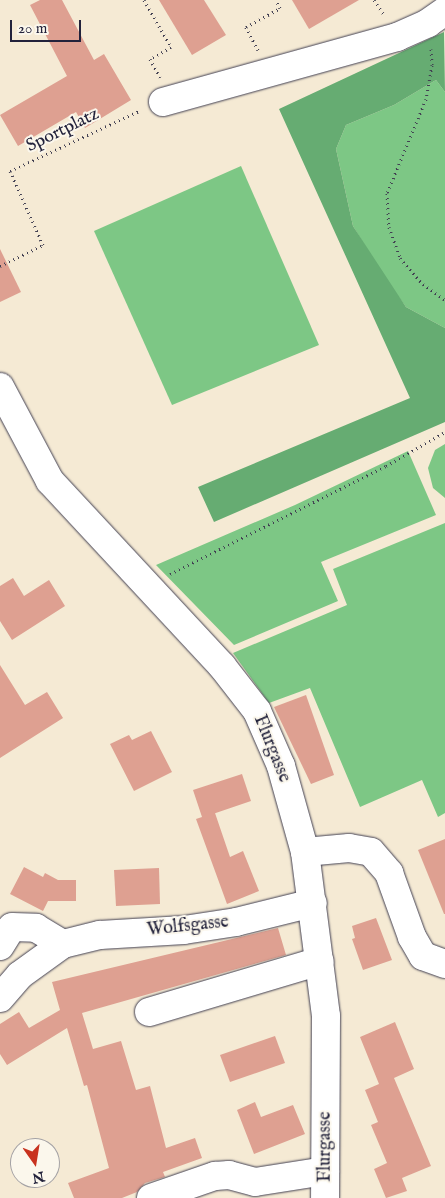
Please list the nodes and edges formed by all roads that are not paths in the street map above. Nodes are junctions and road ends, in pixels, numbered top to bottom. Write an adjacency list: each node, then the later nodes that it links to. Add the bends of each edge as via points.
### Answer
1 (437, 17): 2 (street, via 397,37)
2 (168, 101)
3 (0, 387): 4 (street, Flurgasse, via 50,481 222,666 257,711 281,766)
4 (305, 852): 5 (street, Flurgasse); 9 (street, via 349,848 371,852 389,874 412,937 423,956)
5 (313, 903): 6 (street, Wolfsgasse, via 236,922 184,930 100,935); 8 (street, Flurgasse)
6 (63, 944): 7 (street, via 36,928 12,927 2,938); 10 (street, Wolfsgasse)
7 (0, 946)
8 (320, 961): 12 (street); 13 (street, Flurgasse, via 326,1016)
9 (445, 964)
10 (10, 969): 11 (street, Wolfsgasse)
11 (0, 998)
12 (149, 1012)
13 (326, 1171): 14 (street, via 255,1182 229,1175 215,1176); 15 (street, Flurgasse)
14 (151, 1198)
15 (325, 1198)

